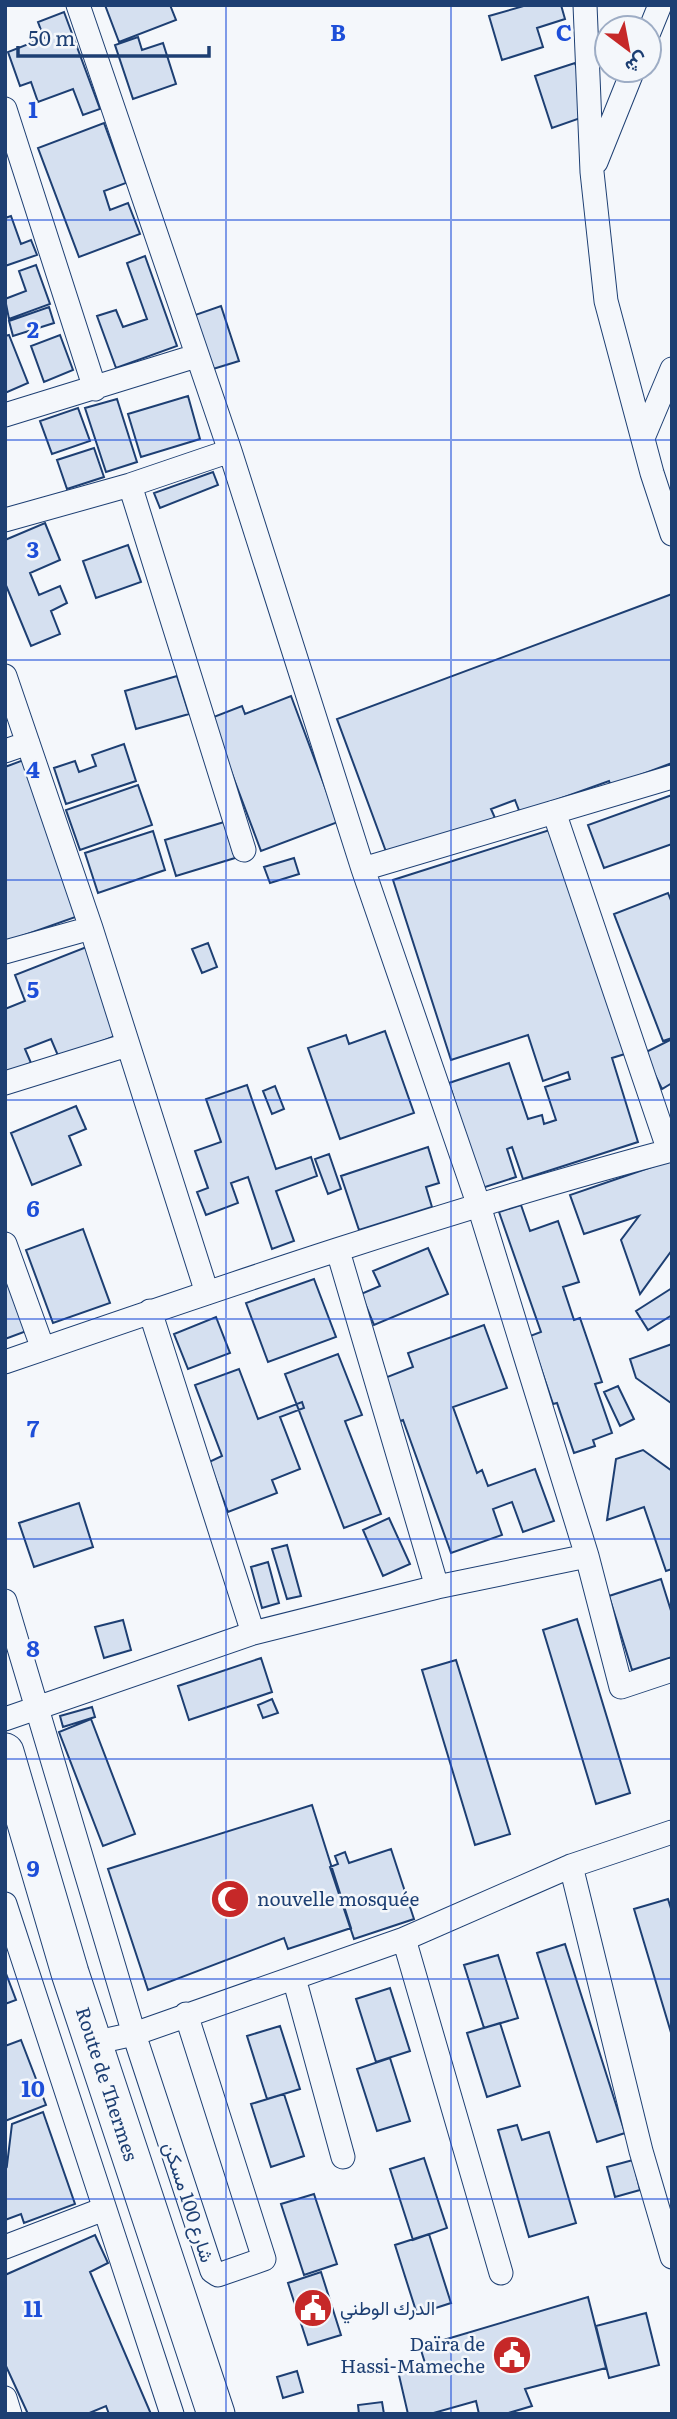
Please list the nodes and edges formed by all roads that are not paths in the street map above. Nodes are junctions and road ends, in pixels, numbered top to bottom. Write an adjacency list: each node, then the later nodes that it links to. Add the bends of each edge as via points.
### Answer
1 (78, 5): 6 (street)
2 (585, 5): 5 (street)
3 (627, 84): 5 (street)
4 (5, 109): 8 (street)
5 (592, 172): 10 (street, via 606,301)
6 (196, 356): 8 (street); 11 (street)
7 (672, 369): 10 (street)
8 (95, 388): 9 (street)
9 (5, 415)
10 (643, 438): 12 (street)
11 (230, 451): 13 (street); 22 (street)
12 (662, 469): 15 (street)
13 (130, 485): 14 (street); 21 (street)
14 (5, 520)
15 (672, 534)
16 (5, 676): 17 (street)
17 (27, 743): 18 (street); 23 (street)
18 (5, 751)
19 (672, 777): 20 (street)
20 (554, 812): 22 (street); 27 (street)
21 (244, 850)
22 (363, 869): 28 (street)
23 (91, 928): 24 (street); 25 (street)
24 (5, 953)
25 (127, 1045): 26 (street); 31 (street)
26 (5, 1083)
27 (670, 1150): 28 (street)
28 (479, 1206): 30 (street); 35 (street)
29 (5, 1244): 33 (street)
30 (338, 1251): 31 (street); 36 (street)
31 (207, 1293): 32 (street)
32 (150, 1311): 33 (street); 38 (street)
33 (43, 1349): 34 (street)
34 (5, 1362)
35 (587, 1556): 36 (street); 39 (street, via 621,1687)
36 (437, 1587): 38 (street)
37 (5, 1601): 40 (street)
38 (253, 1633): 40 (street)
39 (672, 1670)
40 (38, 1708): 41 (street); 49 (street)
41 (5, 1719)
42 (5, 1752): 50 (main road, Route de Thermes)
43 (672, 1832): 44 (street)
44 (571, 1866): 46 (street); 54 (street, via 641,2151)
45 (5, 1903): 52 (street)
46 (404, 1939): 47 (street); 55 (street)
47 (294, 1978): 48 (street); 51 (street)
48 (186, 2014): 49 (street); 49 (street, شارع 100 مسكن, via 264,2259 218,2276 212,2271)
49 (134, 2034): 50 (street)
50 (93, 2043): 59 (main road, Route de Thermes)
51 (343, 2157)
52 (104, 2208): 53 (street); 58 (street)
53 (5, 2247)
54 (672, 2257)
55 (501, 2273)
56 (5, 2398): 57 (street)
57 (10, 2414)
58 (172, 2414)
59 (216, 2414)

